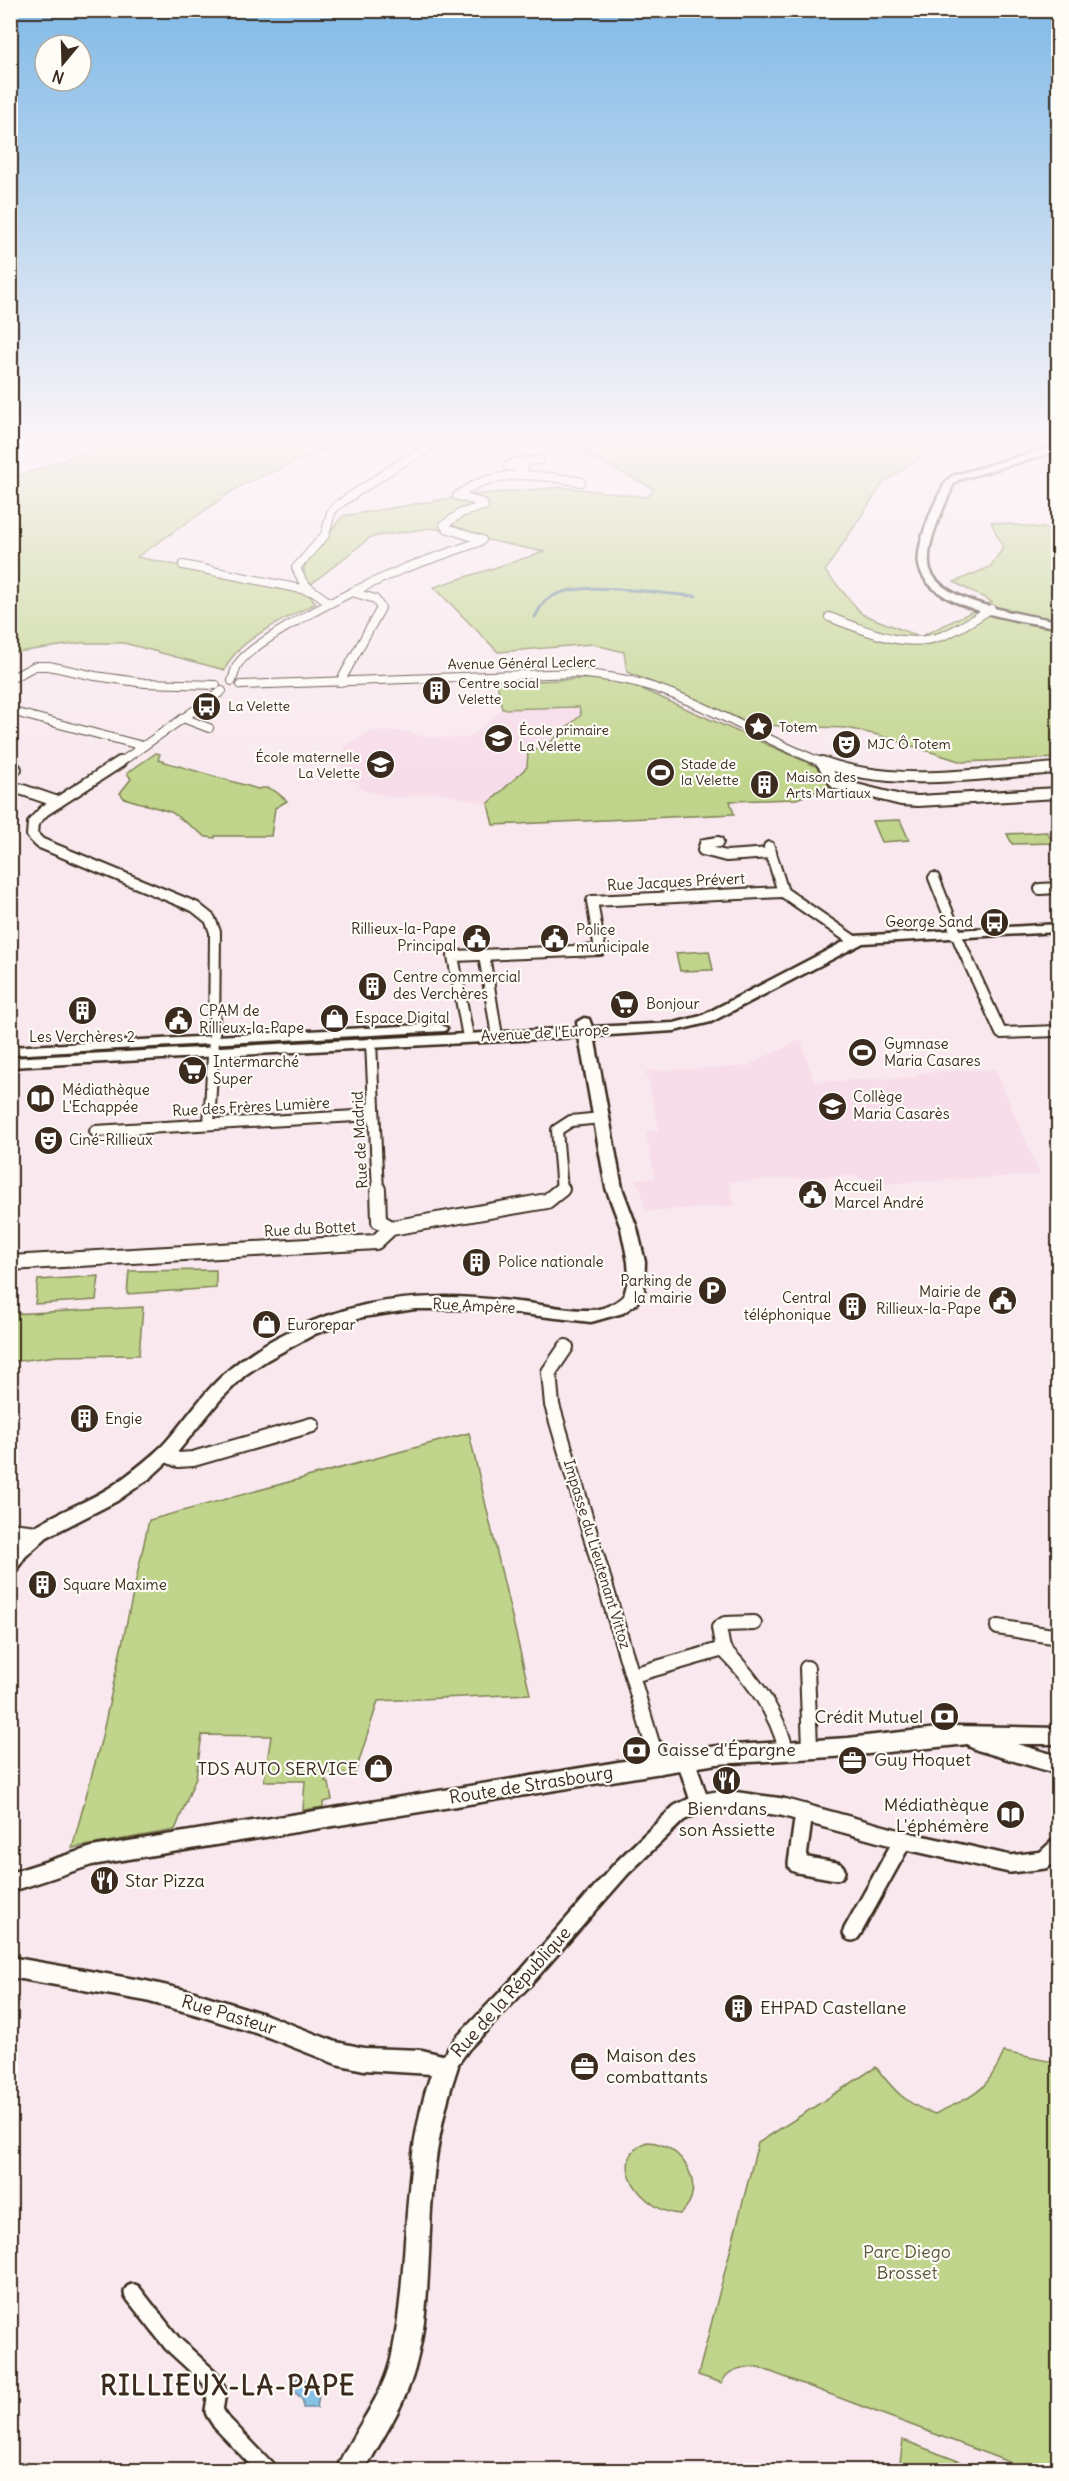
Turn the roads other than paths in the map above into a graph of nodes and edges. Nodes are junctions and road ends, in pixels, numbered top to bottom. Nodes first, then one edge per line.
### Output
1 (309, 553) edge
2 (448, 553) edge
3 (926, 553) edge
4 (183, 565) dead end
5 (315, 592) junction
6 (352, 592) junction
7 (330, 603) junction
8 (991, 609) junction
9 (829, 617) dead end
10 (1059, 624) edge
11 (10, 679) edge
12 (232, 681) junction
13 (340, 682) junction
14 (229, 689) junction
15 (10, 711) edge
16 (183, 718) junction
17 (209, 728) dead end
18 (143, 746) junction
19 (822, 763) junction
20 (1059, 768) edge
21 (854, 771) junction
22 (833, 781) junction
23 (10, 790) edge
24 (1059, 793) edge
25 (58, 801) junction
26 (718, 842) dead end
27 (934, 878) dead end
28 (1059, 888) edge
29 (1040, 889) dead end
30 (783, 891) junction
31 (1059, 922) edge
32 (1059, 928) edge
33 (956, 931) junction
34 (850, 938) junction
35 (484, 955) junction
36 (584, 1027) junction
37 (496, 1030) junction
38 (1059, 1031) edge
39 (467, 1032) junction
40 (371, 1043) junction
41 (213, 1045) junction
42 (10, 1051) edge
43 (10, 1063) edge
44 (373, 1115) junction
45 (602, 1118) junction
46 (209, 1124) junction
47 (95, 1131) dead end
48 (391, 1228) junction
49 (10, 1263) edge
50 (566, 1347) dead end
51 (312, 1425) dead end
52 (165, 1454) junction
53 (10, 1530) edge
54 (38, 1533) junction
55 (10, 1564) edge
56 (754, 1623) dead end
57 (998, 1627) dead end
58 (1059, 1637) edge
59 (723, 1649) junction
60 (807, 1668) dead end
61 (633, 1675) junction
62 (956, 1735) junction
63 (1059, 1736) edge
64 (810, 1748) junction
65 (786, 1750) junction
66 (686, 1760) junction
67 (658, 1765) junction
68 (1059, 1765) edge
69 (700, 1803) junction
70 (804, 1813) junction
71 (903, 1840) junction
72 (1059, 1847) edge
73 (836, 1871) dead end
74 (10, 1883) edge
75 (852, 1932) dead end
76 (10, 1967) edge
77 (446, 2066) junction
78 (133, 2293) dead end
79 (267, 2470) edge
80 (350, 2470) edge

1 - 5 street
2 - 6 street
3 - 8 street
4 - 5 street
5 - 7 street
6 - 7 street
6 - 13 street
7 - 12 street
8 - 9 street
8 - 10 street
11 - 14 street
12 - 14 street
12 - 14 street
13 - 14 street, Avenue Général Leclerc
13 - 19 street, Avenue Général Leclerc
14 - 16 street, Avenue Général Leclerc
15 - 18 street
16 - 17 street
16 - 18 street, Avenue Général Leclerc
18 - 25 street, Avenue Général Leclerc
19 - 21 street, Avenue Général Leclerc
19 - 22 street
20 - 21 street, Avenue Général Leclerc
21 - 22 street, Avenue Général Leclerc
22 - 24 street
23 - 25 street
25 - 41 street, Avenue Général Leclerc
26 - 30 street
27 - 33 street
28 - 29 street
30 - 34 street
30 - 35 street, Rue Jacques Prévert
31 - 33 street, Avenue de l'Europe
32 - 33 street, Avenue de l'Europe
33 - 34 street, Avenue de l'Europe
33 - 38 street
34 - 36 street, Avenue de l'Europe
35 - 37 street
35 - 39 street, Rue Jacques Prévert
36 - 37 street, Avenue de l'Europe
36 - 45 street, Rue Ampère
37 - 39 street, Avenue de l'Europe
39 - 40 street, Avenue de l'Europe
39 - 41 street, Avenue de l'Europe
40 - 41 street, Avenue de l'Europe
40 - 44 street, Rue de Madrid
41 - 42 street, Avenue de l'Europe
41 - 43 street, Avenue de l'Europe
41 - 46 street, Avenue Général Leclerc
44 - 46 street, Rue des Frères Lumière
44 - 48 street, Rue de Madrid
45 - 48 street, Rue du Bottet
45 - 52 street, Rue Ampère
46 - 47 street, Rue des Frères Lumière
48 - 49 street, Rue du Bottet
50 - 61 street, Impasse du Lieutenant Vittoz
51 - 52 street
52 - 54 street, Rue Ampère
53 - 54 street
54 - 55 street, Rue Ampère
56 - 59 street
57 - 58 street
59 - 61 street
59 - 65 street
60 - 64 street
61 - 67 street, Impasse du Lieutenant Vittoz
62 - 63 street, Route de Strasbourg
62 - 64 street, Route de Strasbourg
62 - 68 street
64 - 65 street, Route de Strasbourg
65 - 66 street, Route de Strasbourg
66 - 67 street, Route de Strasbourg
66 - 69 street
67 - 74 street, Route de Strasbourg
69 - 70 street
69 - 77 street, Rue de la République
70 - 71 street
70 - 73 street
71 - 72 street
71 - 75 street
76 - 77 street, Rue Pasteur
77 - 80 street, Rue de la République
78 - 79 street

